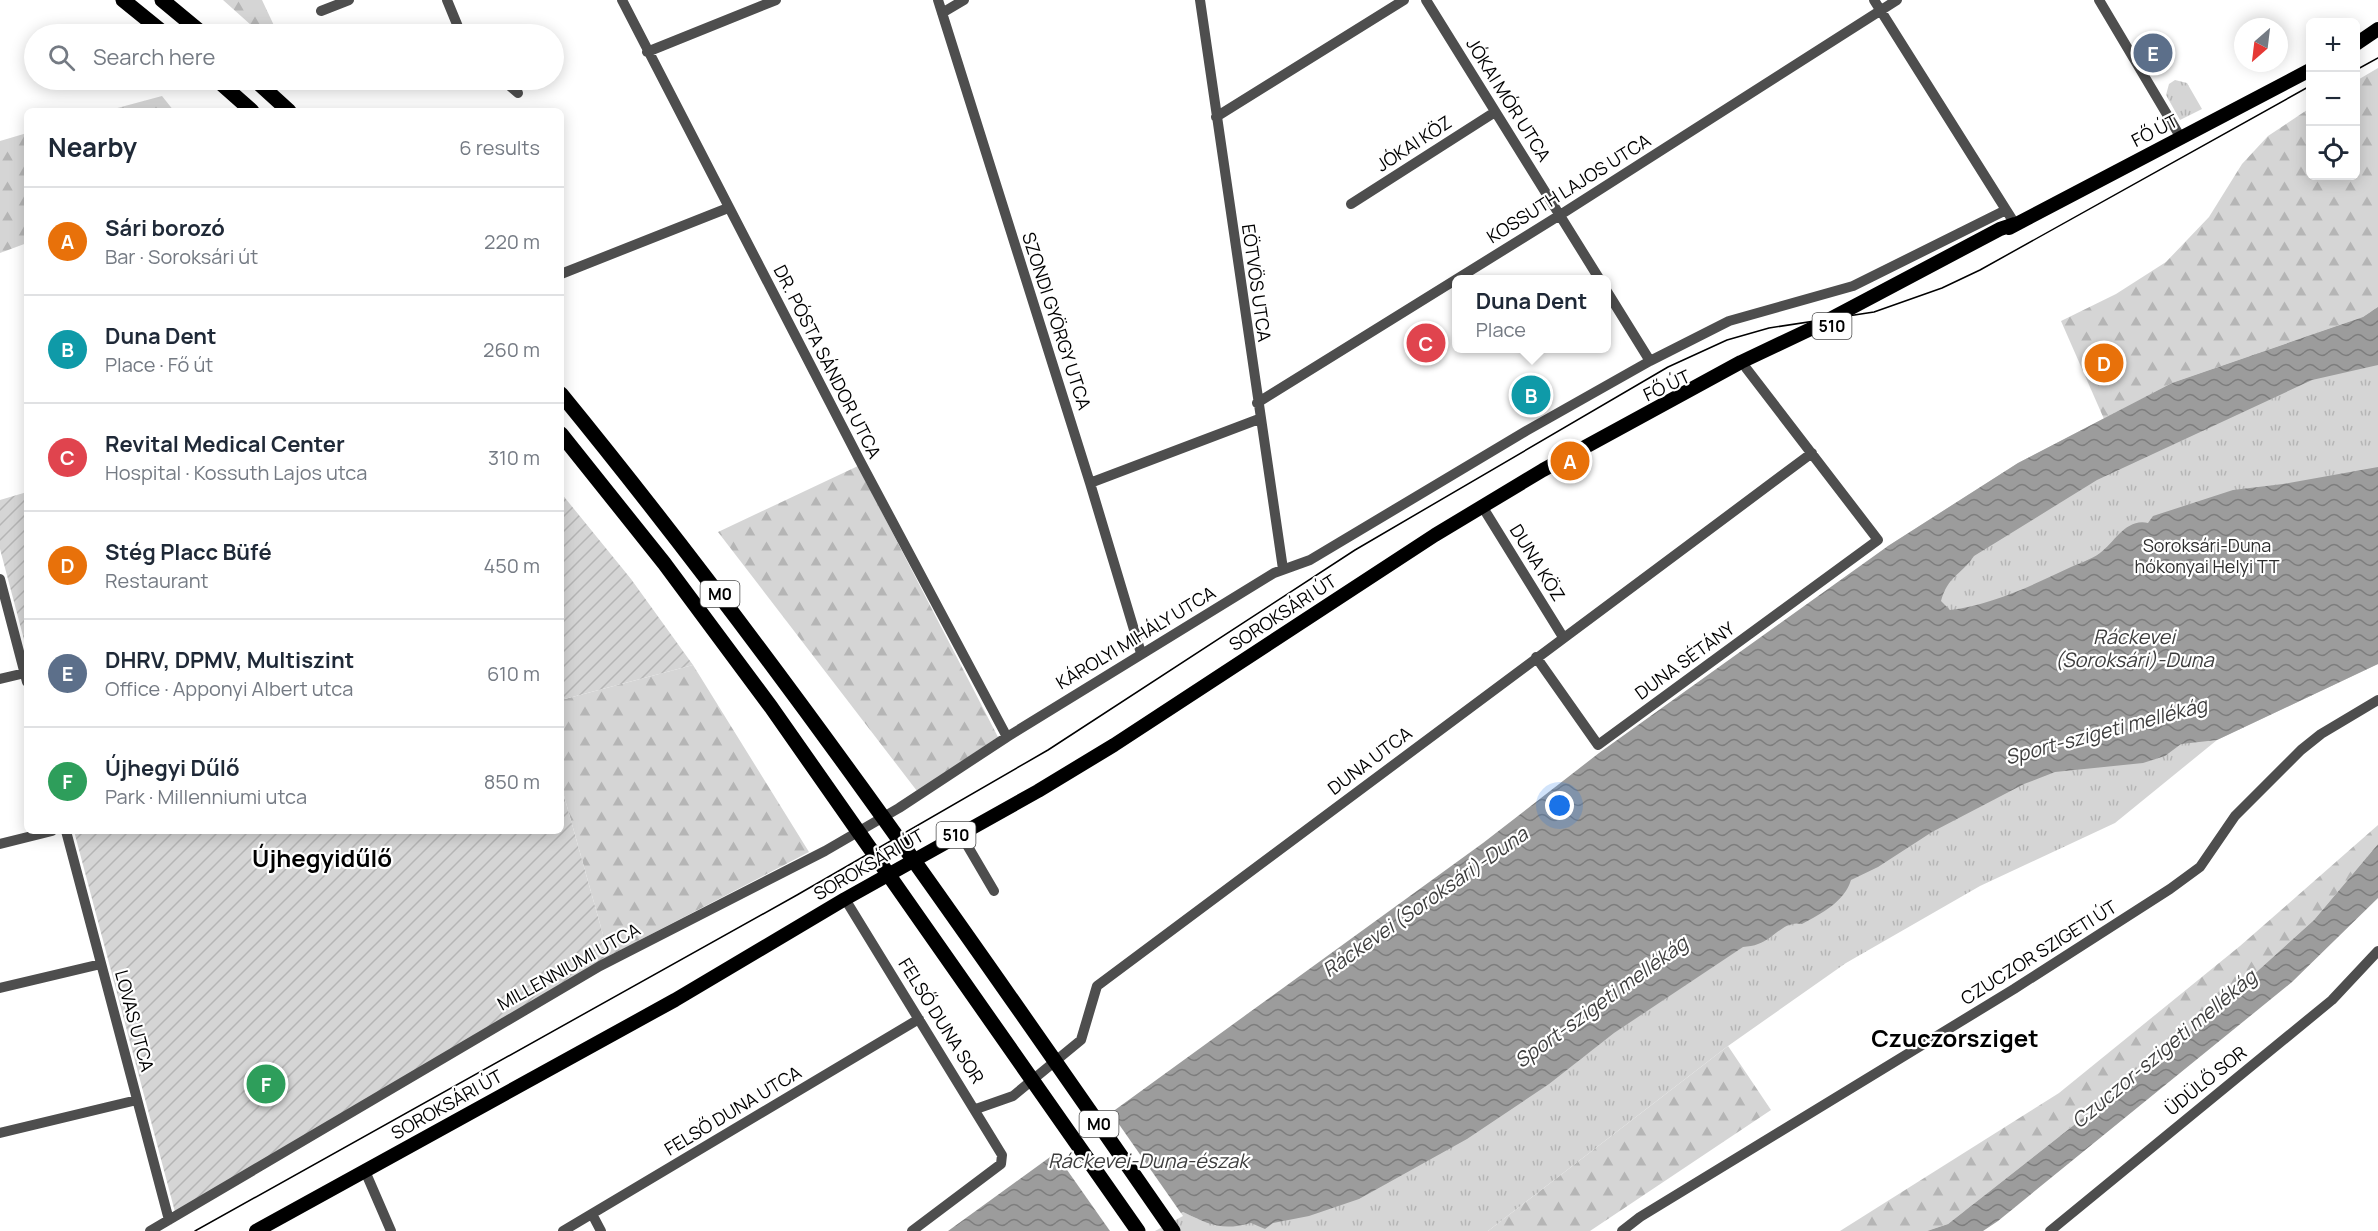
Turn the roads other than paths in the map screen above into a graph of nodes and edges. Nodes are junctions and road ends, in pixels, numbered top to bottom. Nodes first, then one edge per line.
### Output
1 (123, 0) edge
2 (162, 0) edge
3 (349, 0) edge
4 (447, 0) edge
5 (622, 0) edge
6 (776, 0) edge
7 (938, 0) edge
8 (963, 0) edge
9 (1200, 0) edge
10 (1404, 0) edge
11 (1426, 0) edge
12 (1874, 0) edge
13 (1898, 0) edge
14 (2099, 0) edge
15 (321, 11) dead end
16 (1880, 11) junction
17 (942, 13) junction
18 (153, 24) edge
19 (191, 24) edge
20 (457, 24) edge
21 (2378, 29) edge
22 (2360, 41) edge
23 (647, 52) junction
24 (2306, 72) edge
25 (228, 90) edge
26 (266, 90) edge
27 (515, 90) edge
28 (518, 93) dead end
29 (249, 108) edge
30 (286, 108) edge
31 (1495, 112) junction
32 (1216, 117) junction
33 (2181, 138) junction
34 (1351, 204) dead end
35 (728, 208) junction
36 (2006, 210) junction
37 (1560, 215) junction
38 (2015, 224) junction
39 (564, 273) edge
40 (1463, 275) edge
41 (1597, 275) edge
42 (1452, 282) edge
43 (1611, 298) edge
44 (1650, 360) junction
45 (1746, 368) junction
46 (564, 398) edge
47 (1257, 403) junction
48 (1642, 417) junction
49 (1259, 419) junction
50 (564, 438) edge
51 (1812, 453) junction
52 (1090, 483) junction
53 (1482, 506) junction
54 (1283, 569) junction
55 (0, 579) edge
56 (1563, 637) junction
57 (1141, 653) junction
58 (1536, 657) junction
59 (24, 669) edge
60 (24, 677) edge
61 (0, 679) edge
62 (2378, 700) edge
63 (1007, 737) junction
64 (960, 833) junction
65 (40, 834) edge
66 (67, 834) edge
67 (0, 844) edge
68 (993, 891) dead end
69 (845, 898) junction
70 (2378, 951) edge
71 (101, 964) junction
72 (0, 988) edge
73 (920, 1019) junction
74 (137, 1100) junction
75 (976, 1109) junction
76 (0, 1134) edge
77 (365, 1171) junction
78 (592, 1214) junction
79 (169, 1220) junction
80 (150, 1231) edge
81 (256, 1231) edge
82 (391, 1231) edge
83 (563, 1231) edge
84 (602, 1231) edge
85 (912, 1231) edge
86 (1138, 1231) edge
87 (1173, 1231) edge
88 (1622, 1231) edge
89 (2050, 1231) edge

1 - 18 highway
2 - 19 highway
3 - 15 street
4 - 20 street
5 - 23 street, DR. PÓSTA SÁNDOR UTCA
6 - 23 street
7 - 17 street, SZONDI GYÖRGY UTCA
8 - 17 street
9 - 32 street, EÖTVÖS UTCA
10 - 32 street
11 - 31 street, JÓKAI MÓR UTCA
12 - 16 street
13 - 16 street, KOSSUTH LAJOS UTCA
14 - 33 street
16 - 36 street
16 - 37 street, KOSSUTH LAJOS UTCA
17 - 52 street, SZONDI GYÖRGY UTCA
21 - 22 main road
23 - 35 street, DR. PÓSTA SÁNDOR UTCA
24 - 33 main road, FŐ ÚT / 510
25 - 29 highway
26 - 30 highway
27 - 28 street
31 - 34 street, JÓKAI KÖZ
31 - 37 street, JÓKAI MÓR UTCA
32 - 47 street, EÖTVÖS UTCA
33 - 38 main road, FŐ ÚT / 510
35 - 39 street
35 - 63 street, DR. PÓSTA SÁNDOR UTCA
36 - 38 street
36 - 44 street, FŐ ÚT
37 - 40 street, KOSSUTH LAJOS UTCA
37 - 41 street, JÓKAI MÓR UTCA
38 - 45 main road, FŐ ÚT / 510
38 - 48 main road, FŐ ÚT / 510
42 - 47 street, KOSSUTH LAJOS UTCA
43 - 44 street
44 - 54 street, FŐ ÚT
45 - 48 main road, FŐ ÚT / 510
45 - 51 street
46 - 87 highway, M0
47 - 49 street, EÖTVÖS UTCA
48 - 53 main road, SOROKSÁRI ÚT / 510
49 - 52 street
49 - 54 street, EÖTVÖS UTCA
50 - 86 highway, M0
51 - 56 street, DUNA UTCA
51 - 58 street, DUNA SÉTÁNY
52 - 57 street, SZONDI GYÖRGY UTCA
53 - 56 street, DUNA KÖZ
53 - 64 main road, SOROKSÁRI ÚT / 510
54 - 57 street, KÁROLYI MIHÁLY UTCA
55 - 59 street
56 - 58 street, DUNA UTCA
57 - 63 street, KÁROLYI MIHÁLY UTCA
58 - 75 street, DUNA UTCA
60 - 61 street
62 - 88 street, CZUCZOR SZIGETI ÚT
63 - 79 street, MILLENNIUMI UTCA
64 - 68 street
64 - 69 main road, SOROKSÁRI ÚT / 510
65 - 67 street
66 - 71 street, LOVAS UTCA
69 - 73 street, FELSŐ DUNA SOR
69 - 77 main road, SOROKSÁRI ÚT / 510
70 - 89 street, ÜDÜLŐ SOR
71 - 72 street
71 - 74 street, LOVAS UTCA
73 - 75 street, FELSŐ DUNA SOR
73 - 78 street, FELSŐ DUNA UTCA
74 - 76 street
74 - 79 street, LOVAS UTCA
75 - 85 street, FELSŐ DUNA SOR
77 - 81 main road, SOROKSÁRI ÚT / 510
77 - 82 street
78 - 83 street, FELSŐ DUNA UTCA
78 - 84 street
79 - 80 street, MILLENNIUMI UTCA

